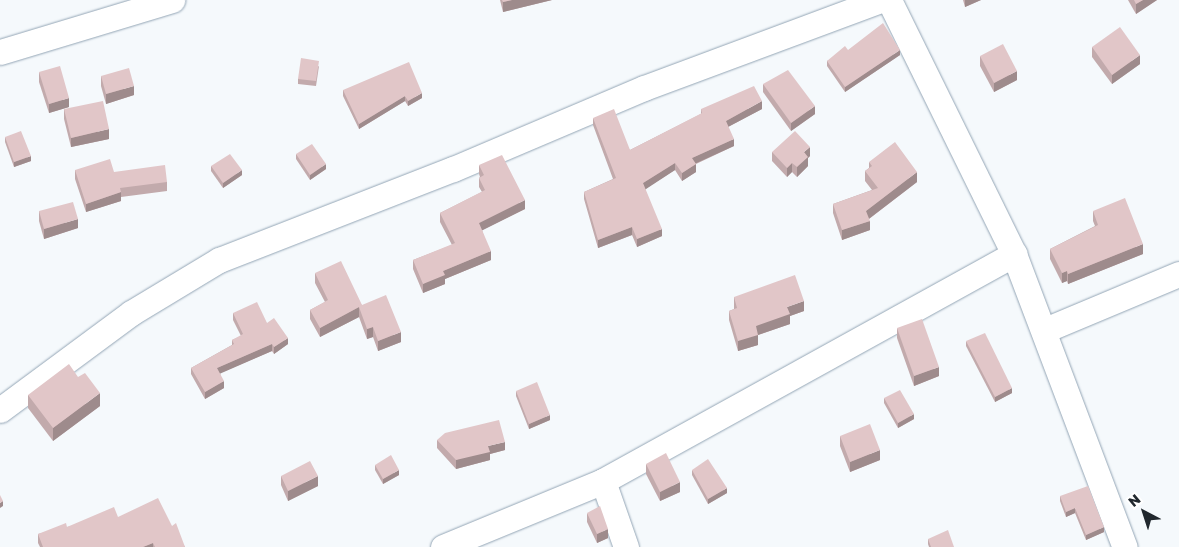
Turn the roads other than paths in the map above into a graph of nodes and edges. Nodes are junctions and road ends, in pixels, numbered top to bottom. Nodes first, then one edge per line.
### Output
1 (172, 0) edge
2 (880, 0) edge
3 (889, 0) edge
4 (0, 52) edge
5 (1014, 254) junction
6 (1179, 274) edge
7 (1045, 330) junction
8 (0, 410) edge
9 (602, 481) junction
10 (442, 547) edge
11 (626, 547) edge
12 (1125, 547) edge

1 - 4 street
2 - 8 street
3 - 5 street
5 - 7 street
5 - 9 street
6 - 7 street
7 - 12 street
9 - 10 street
9 - 11 street

